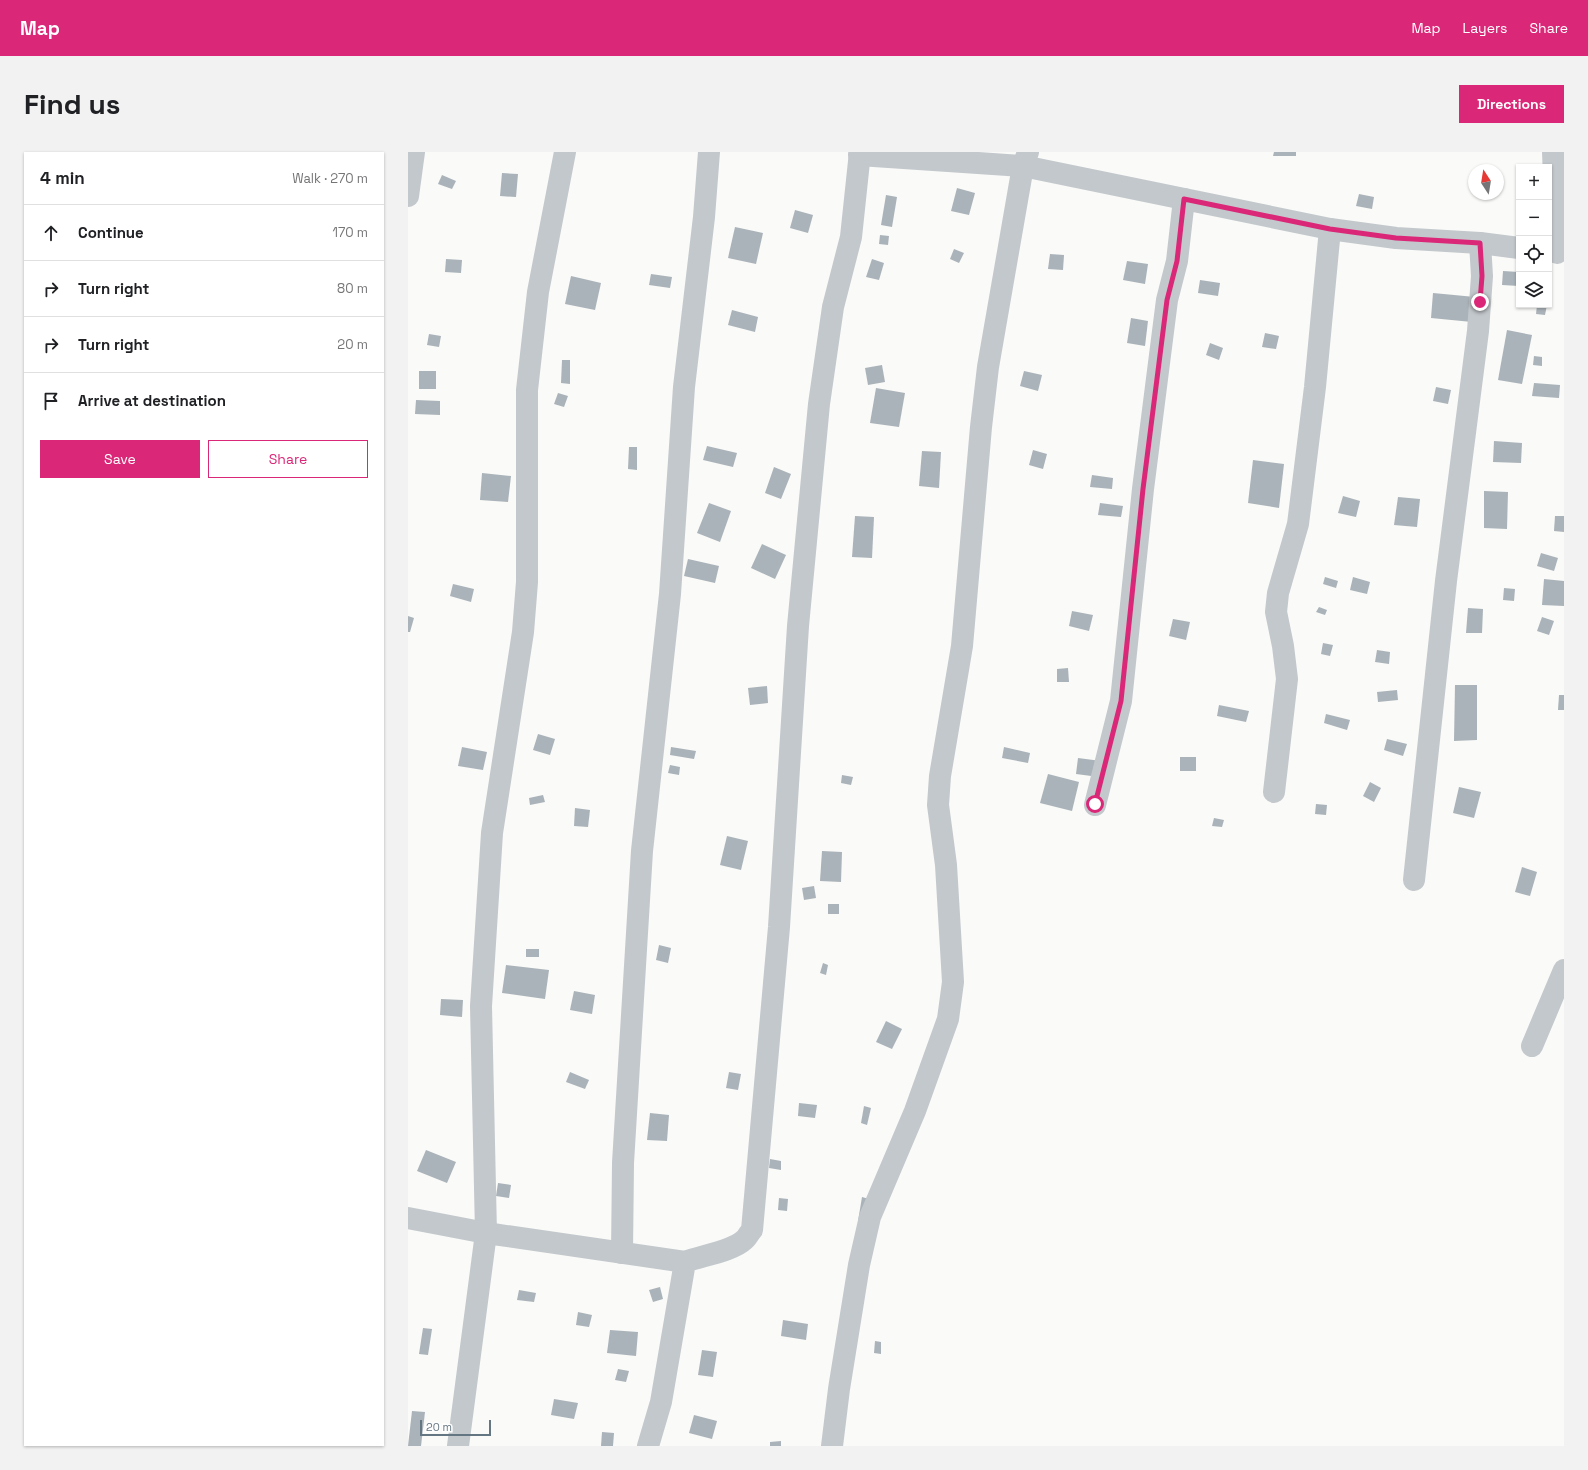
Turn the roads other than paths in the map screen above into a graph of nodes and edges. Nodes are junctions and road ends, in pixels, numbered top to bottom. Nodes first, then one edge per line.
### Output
1 (414, 152) edge
2 (565, 152) edge
3 (709, 152) edge
4 (1553, 152) edge
5 (859, 153) edge
6 (1026, 159) edge
7 (408, 196) edge
8 (1184, 199) junction
9 (1330, 229) junction
10 (1480, 243) junction
11 (1516, 248) edge
12 (1557, 252) edge
13 (1274, 792) dead end
14 (1095, 804) dead end
15 (1414, 880) dead end
16 (1564, 970) edge
17 (1532, 1046) dead end
18 (408, 1218) edge
19 (486, 1233) junction
20 (622, 1253) junction
21 (684, 1262) junction
22 (458, 1446) edge
23 (648, 1446) edge
24 (832, 1446) edge

1 - 7 street
2 - 19 street
3 - 20 street
4 - 12 street
5 - 6 street
5 - 21 street
6 - 8 street
6 - 24 street
8 - 9 street
8 - 14 street
9 - 10 street
9 - 13 street
10 - 11 street
10 - 15 street
16 - 17 street
18 - 19 street
19 - 20 street
19 - 22 street
20 - 21 street
21 - 23 street

